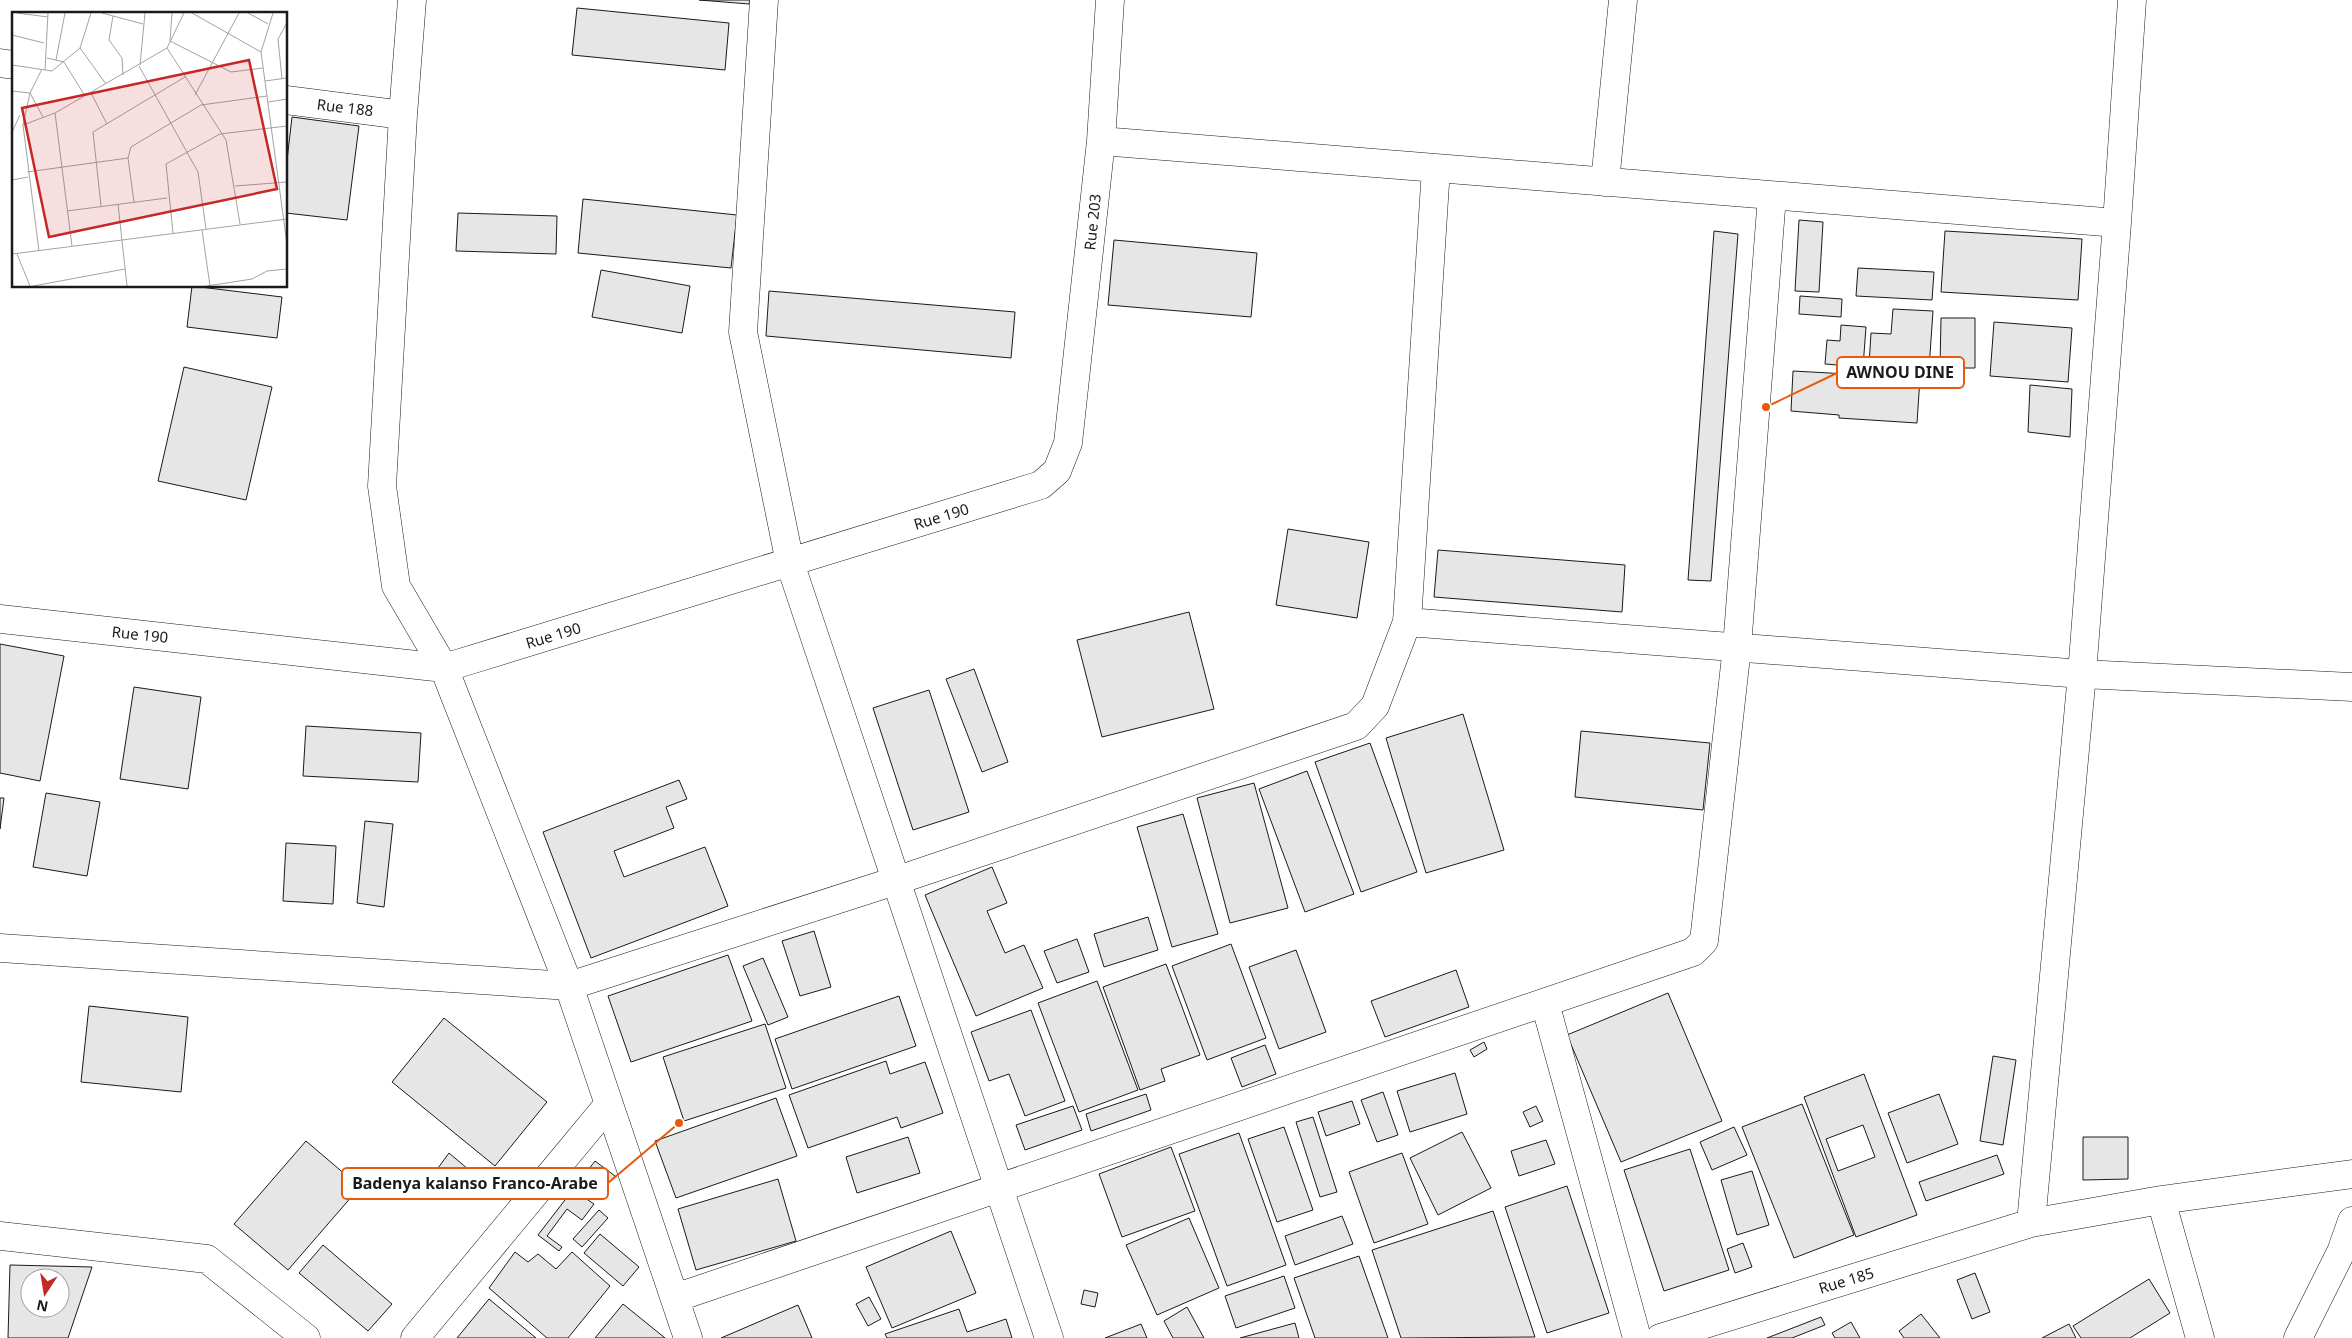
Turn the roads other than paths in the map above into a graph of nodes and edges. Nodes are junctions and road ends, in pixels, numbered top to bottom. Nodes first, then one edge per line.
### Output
1 (412, 0) edge
2 (764, 0) edge
3 (1110, 0) edge
4 (1623, 0) edge
5 (2132, 0) edge
6 (288, 100) edge
7 (403, 114) junction
8 (1101, 142) junction
9 (1436, 168) junction
10 (1605, 182) junction
11 (1772, 196) junction
12 (2118, 223) junction
13 (1068, 443) joint
14 (790, 563) junction
15 (0, 619) edge
16 (1407, 622) junction
17 (1737, 647) junction
18 (444, 668) junction
19 (2082, 674) junction
20 (2352, 687) edge
21 (895, 881) junction
22 (0, 948) edge
23 (569, 986) junction
24 (1545, 1002) junction
25 (609, 1104) junction
26 (2352, 1174) edge
27 (998, 1188) junction
28 (2161, 1200) junction
29 (2352, 1221) edge
30 (2031, 1223) junction
31 (0, 1236) edge
32 (2346, 1254) edge
33 (674, 1298) junction
34 (1707, 1331) edge
35 (306, 1338) edge
36 (414, 1338) edge
37 (688, 1338) edge
38 (1049, 1338) edge
39 (1637, 1338) edge
40 (1660, 1338) edge
41 (2200, 1338) edge
42 (2298, 1338) edge

1 - 7 street
2 - 14 street
3 - 8 street, Rue 203
4 - 10 street
5 - 12 street
6 - 7 street, Rue 188
7 - 18 street
8 - 9 street
8 - 13 street, Rue 203
9 - 10 street
9 - 16 street
10 - 11 street
11 - 12 street
11 - 17 street
12 - 19 street
13 - 14 street, Rue 190
14 - 18 street, Rue 190
14 - 21 street
15 - 18 street, Rue 190
16 - 17 street
16 - 21 street
17 - 19 street
17 - 24 street
18 - 23 street
19 - 20 street
19 - 30 street
21 - 23 street
21 - 27 street
22 - 23 street
23 - 25 street
24 - 27 street
24 - 39 street
25 - 33 street
25 - 36 street
26 - 28 street, Rue 185
27 - 33 street
27 - 38 street
28 - 30 street, Rue 185
28 - 41 street
29 - 32 street
30 - 34 street, Rue 185
31 - 35 street
32 - 42 street
33 - 37 street
34 - 40 street, Rue 185

